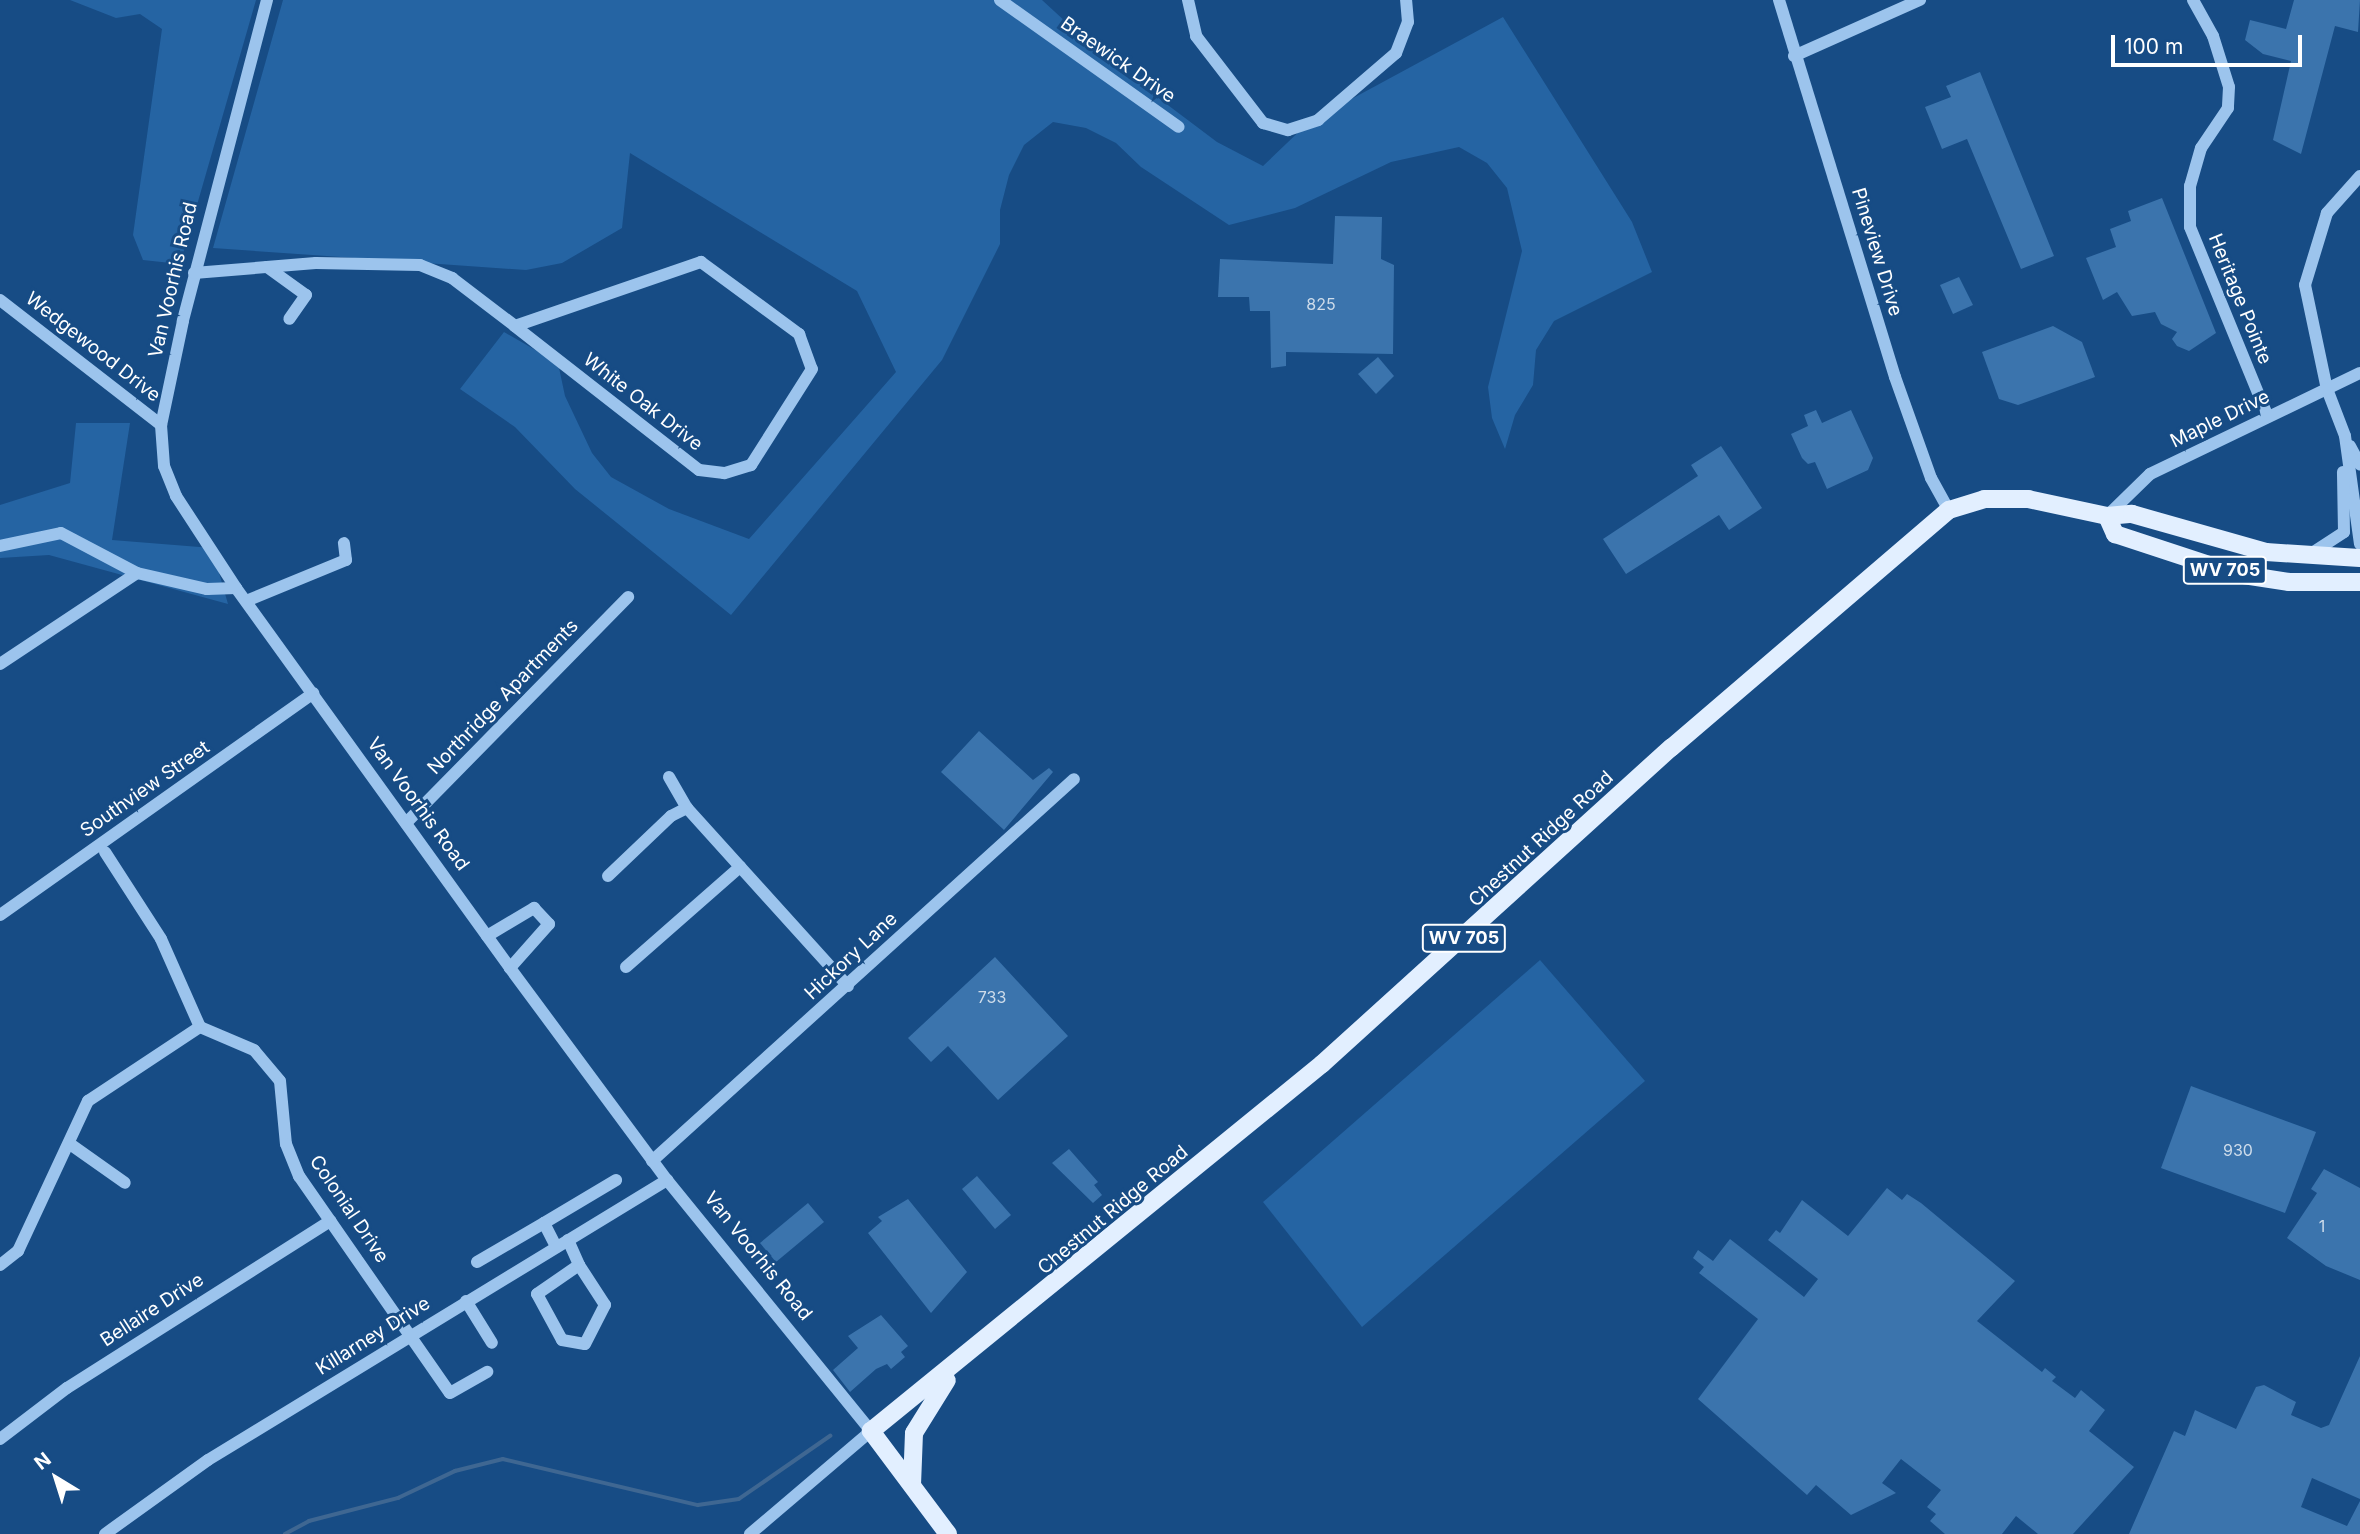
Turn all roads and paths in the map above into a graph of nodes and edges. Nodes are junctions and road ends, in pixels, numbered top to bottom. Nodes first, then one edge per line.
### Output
1 (267, 0) edge
2 (1000, 0) edge
3 (1188, 0) edge
4 (1406, 0) edge
5 (1779, 0) edge
6 (1920, 0) edge
7 (2193, 0) edge
8 (1794, 55) junction
9 (1179, 127) dead end
10 (2360, 176) edge
11 (267, 267) junction
12 (194, 273) junction
13 (0, 300) edge
14 (289, 318) dead end
15 (515, 326) junction
16 (2360, 373) edge
17 (2327, 389) junction
18 (2268, 417) junction
19 (161, 425) junction
20 (2345, 436) junction
21 (2360, 465) edge
22 (1949, 510) junction
23 (2107, 516) junction
24 (344, 543) dead end
25 (2360, 544) edge
26 (0, 546) edge
27 (2301, 555) junction
28 (2360, 558) edge
29 (137, 573) junction
30 (2360, 582) edge
31 (236, 588) junction
32 (628, 597) dead end
33 (246, 601) junction
34 (0, 664) edge
35 (313, 693) junction
36 (669, 777) dead end
37 (1074, 779) dead end
38 (687, 808) junction
39 (406, 823) junction
40 (105, 852) dead end
41 (740, 867) junction
42 (608, 876) dead end
43 (2, 911) edge
44 (487, 936) junction
45 (626, 967) dead end
46 (510, 968) junction
47 (848, 986) junction
48 (200, 1027) junction
49 (70, 1144) junction
50 (652, 1161) junction
51 (616, 1180) dead end
52 (667, 1180) junction
53 (125, 1183) dead end
54 (330, 1221) junction
55 (544, 1223) junction
56 (568, 1240) junction
57 (556, 1247) junction
58 (477, 1262) dead end
59 (0, 1265) edge
60 (579, 1265) junction
61 (466, 1301) junction
62 (411, 1334) junction
63 (492, 1343) dead end
64 (961, 1362) junction
65 (486, 1372) dead end
66 (871, 1431) junction
67 (0, 1439) edge
68 (912, 1485) junction
69 (105, 1534) edge
70 (750, 1534) edge
71 (948, 1534) edge

1 - 12 street, Van Voorhis Road
2 - 9 street, Braewick Drive
3 - 4 street
5 - 8 street, Pineview Drive
6 - 8 street
7 - 18 street, Heritage Pointe
8 - 22 street, Pineview Drive
10 - 17 street
11 - 12 street, White Oak Drive
11 - 14 street
11 - 15 street, White Oak Drive
12 - 19 street, Van Voorhis Road
13 - 19 street, Wedgewood Drive
15 - 15 street, White Oak Drive
16 - 17 street, Maple Drive
17 - 18 street, Maple Drive
17 - 20 street
18 - 23 street, Maple Drive
19 - 31 street, Van Voorhis Road
20 - 21 street
20 - 25 street
20 - 27 street
22 - 23 main road, Chestnut Ridge Road / WV 705
22 - 64 main road, Chestnut Ridge Road / WV 705
23 - 27 main road, Chestnut Ridge Road / WV 705
23 - 30 main road, WV 705
24 - 33 street
26 - 29 street
27 - 28 main road, Chestnut Ridge Road / WV 705
29 - 31 street
29 - 34 street
31 - 33 street, Van Voorhis Road
32 - 39 street, Northridge Apartments
33 - 35 street, Van Voorhis Road
35 - 39 street, Van Voorhis Road
35 - 43 street, Southview Street
36 - 38 street
37 - 47 street, Hickory Lane
38 - 41 street
38 - 42 street
39 - 44 street, Van Voorhis Road
40 - 48 street
41 - 45 street
41 - 47 street
44 - 46 street, Van Voorhis Road
44 - 46 street
46 - 50 street, Van Voorhis Road
47 - 50 street, Hickory Lane
48 - 49 street
48 - 54 street, Colonial Drive
49 - 53 street
49 - 59 street
50 - 52 street, Van Voorhis Road
51 - 55 street
52 - 56 street, Killarney Drive
52 - 66 street, Van Voorhis Road
54 - 62 street, Colonial Drive
54 - 67 street, Bellaire Drive
55 - 57 street
55 - 58 street
56 - 57 street, Killarney Drive
56 - 60 street
57 - 61 street, Killarney Drive
60 - 60 street
61 - 62 street, Killarney Drive
61 - 63 street
62 - 65 street, Colonial Drive
62 - 69 street, Killarney Drive
64 - 66 main road, Chestnut Ridge Road / WV 705
64 - 68 main road
66 - 68 main road, Van Voorhis Road
66 - 70 street
68 - 71 main road, Van Voorhis Road

